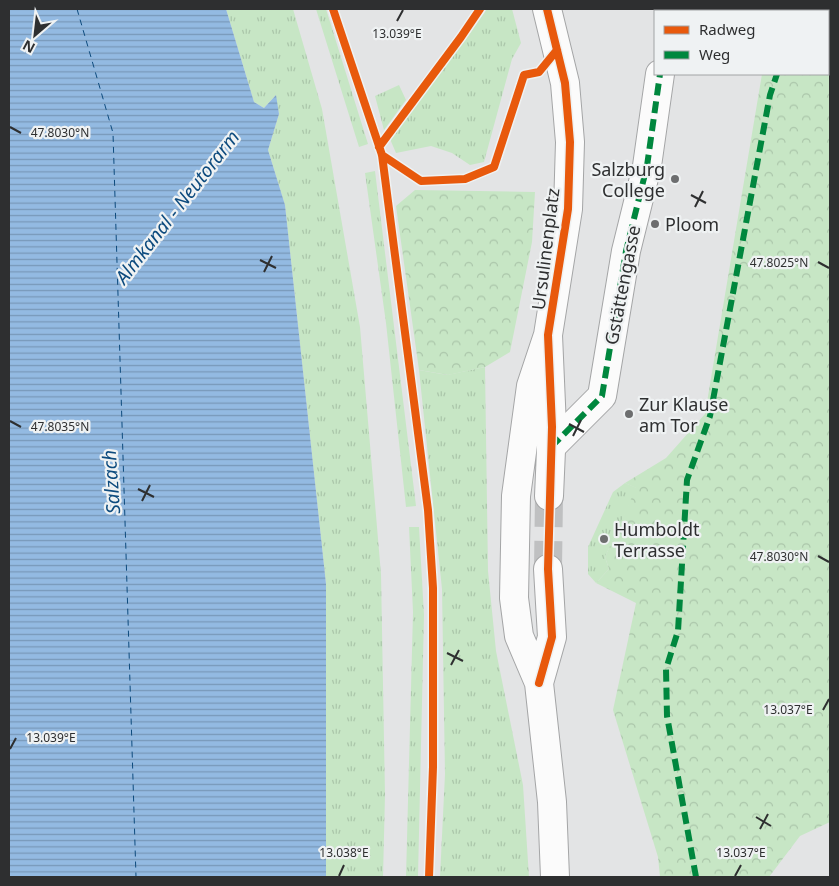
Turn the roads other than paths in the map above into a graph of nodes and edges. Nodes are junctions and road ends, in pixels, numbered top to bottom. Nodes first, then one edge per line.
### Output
1 (546, 9) edge
2 (660, 75) edge
3 (548, 335) junction
4 (551, 447) junction
5 (549, 496) tunnel mouth
6 (548, 569) tunnel mouth
7 (539, 683) junction
8 (555, 877) edge

1 - 3 street, Ursulinenplatz
2 - 4 street, Gstättengasse
3 - 4 street, Ursulinenplatz
3 - 7 street
4 - 5 street, Ursulinenplatz
6 - 7 street
7 - 8 street

